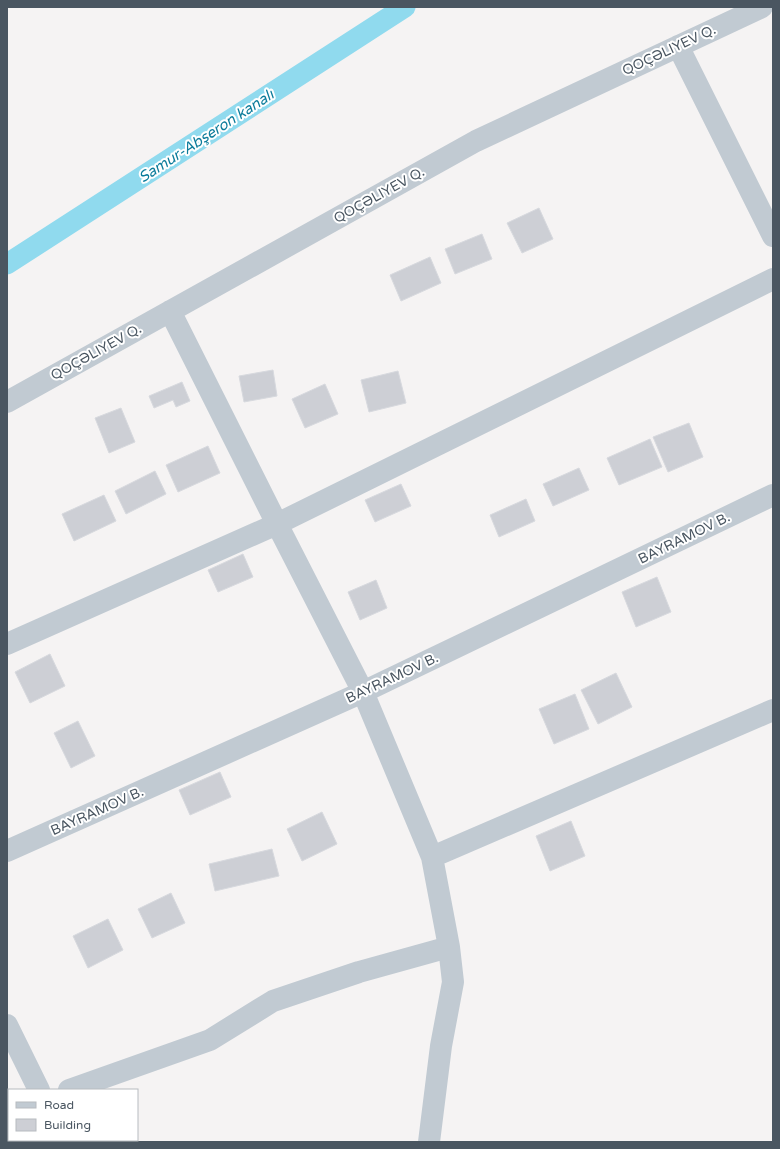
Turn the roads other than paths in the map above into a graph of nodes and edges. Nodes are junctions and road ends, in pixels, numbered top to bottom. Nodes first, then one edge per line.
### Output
1 (762, 7) edge
2 (678, 46) junction
3 (773, 236) edge
4 (773, 279) edge
5 (170, 311) junction
6 (7, 402) edge
7 (773, 495) edge
8 (277, 524) junction
9 (7, 644) edge
10 (363, 692) junction
11 (773, 710) edge
12 (7, 851) edge
13 (432, 857) junction
14 (449, 947) junction
15 (7, 1025) edge
16 (39, 1089) edge
17 (72, 1089) edge
18 (429, 1142) edge

1 - 2 street, QOÇƏLIYEV Q.
2 - 3 street
2 - 5 street, QOÇƏLIYEV Q.
4 - 8 street
5 - 6 street, QOÇƏLIYEV Q.
5 - 8 street
7 - 10 street, BAYRAMOV B.
8 - 9 street
8 - 10 street
10 - 12 street, BAYRAMOV B.
10 - 13 street
11 - 13 street
13 - 14 street
14 - 17 street
14 - 18 street
15 - 16 street

